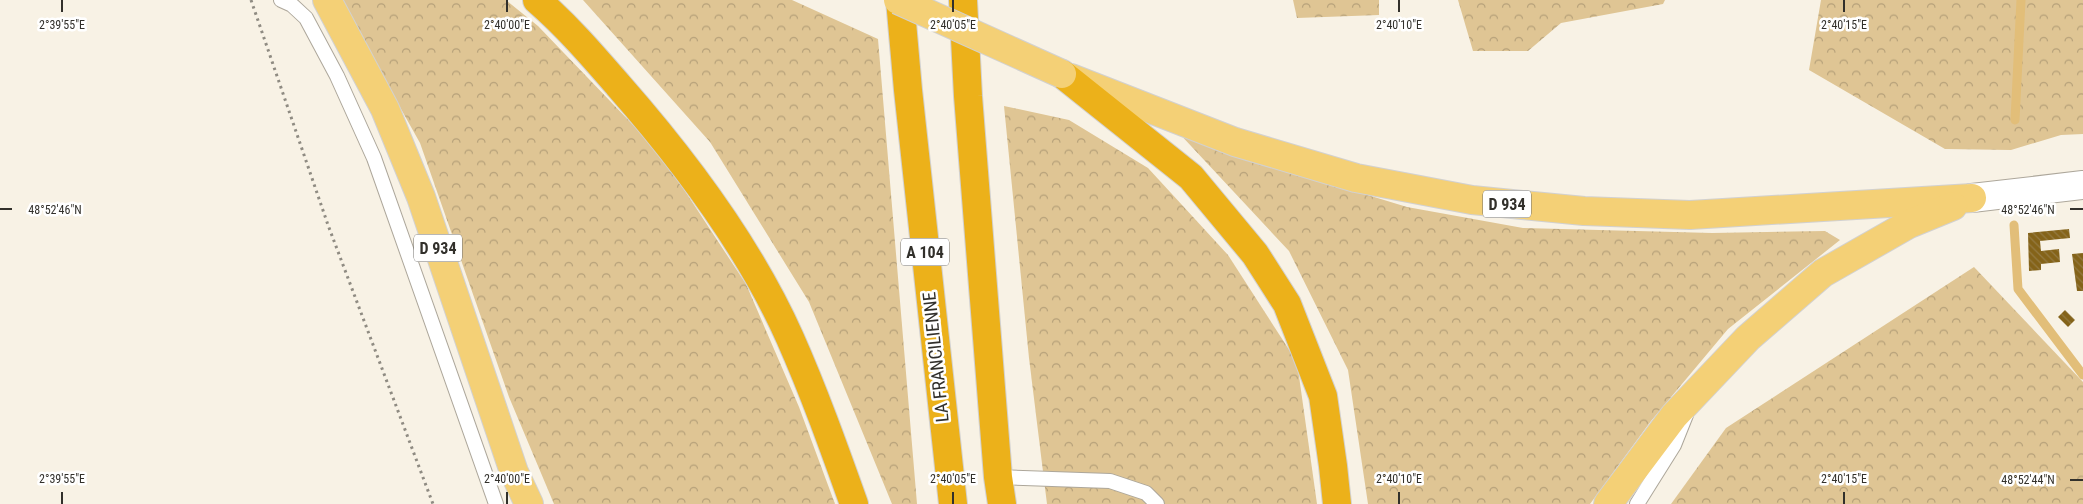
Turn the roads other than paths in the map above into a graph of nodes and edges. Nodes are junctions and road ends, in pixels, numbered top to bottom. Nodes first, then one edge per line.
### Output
1 (281, 0) edge
2 (327, 0) edge
3 (537, 0) edge
4 (899, 0) edge
5 (963, 0) edge
6 (1062, 74) junction
7 (2083, 185) edge
8 (1972, 198) junction
9 (1696, 392) junction
10 (998, 477) junction
11 (496, 504) edge
12 (529, 504) edge
13 (854, 504) edge
14 (952, 504) edge
15 (1002, 504) edge
16 (1157, 504) edge
17 (1336, 504) edge
18 (1608, 504) edge
19 (1637, 504) edge

1 - 11 lane
2 - 12 main road, D 934
3 - 13 highway
4 - 6 main road, D 934, bridge
4 - 14 highway, LA FRANCILIENNE / A 104
5 - 10 highway
6 - 8 main road, D 934
6 - 17 highway
7 - 8 main road
8 - 9 main road
9 - 18 main road
9 - 19 lane
10 - 15 highway
10 - 16 lane

